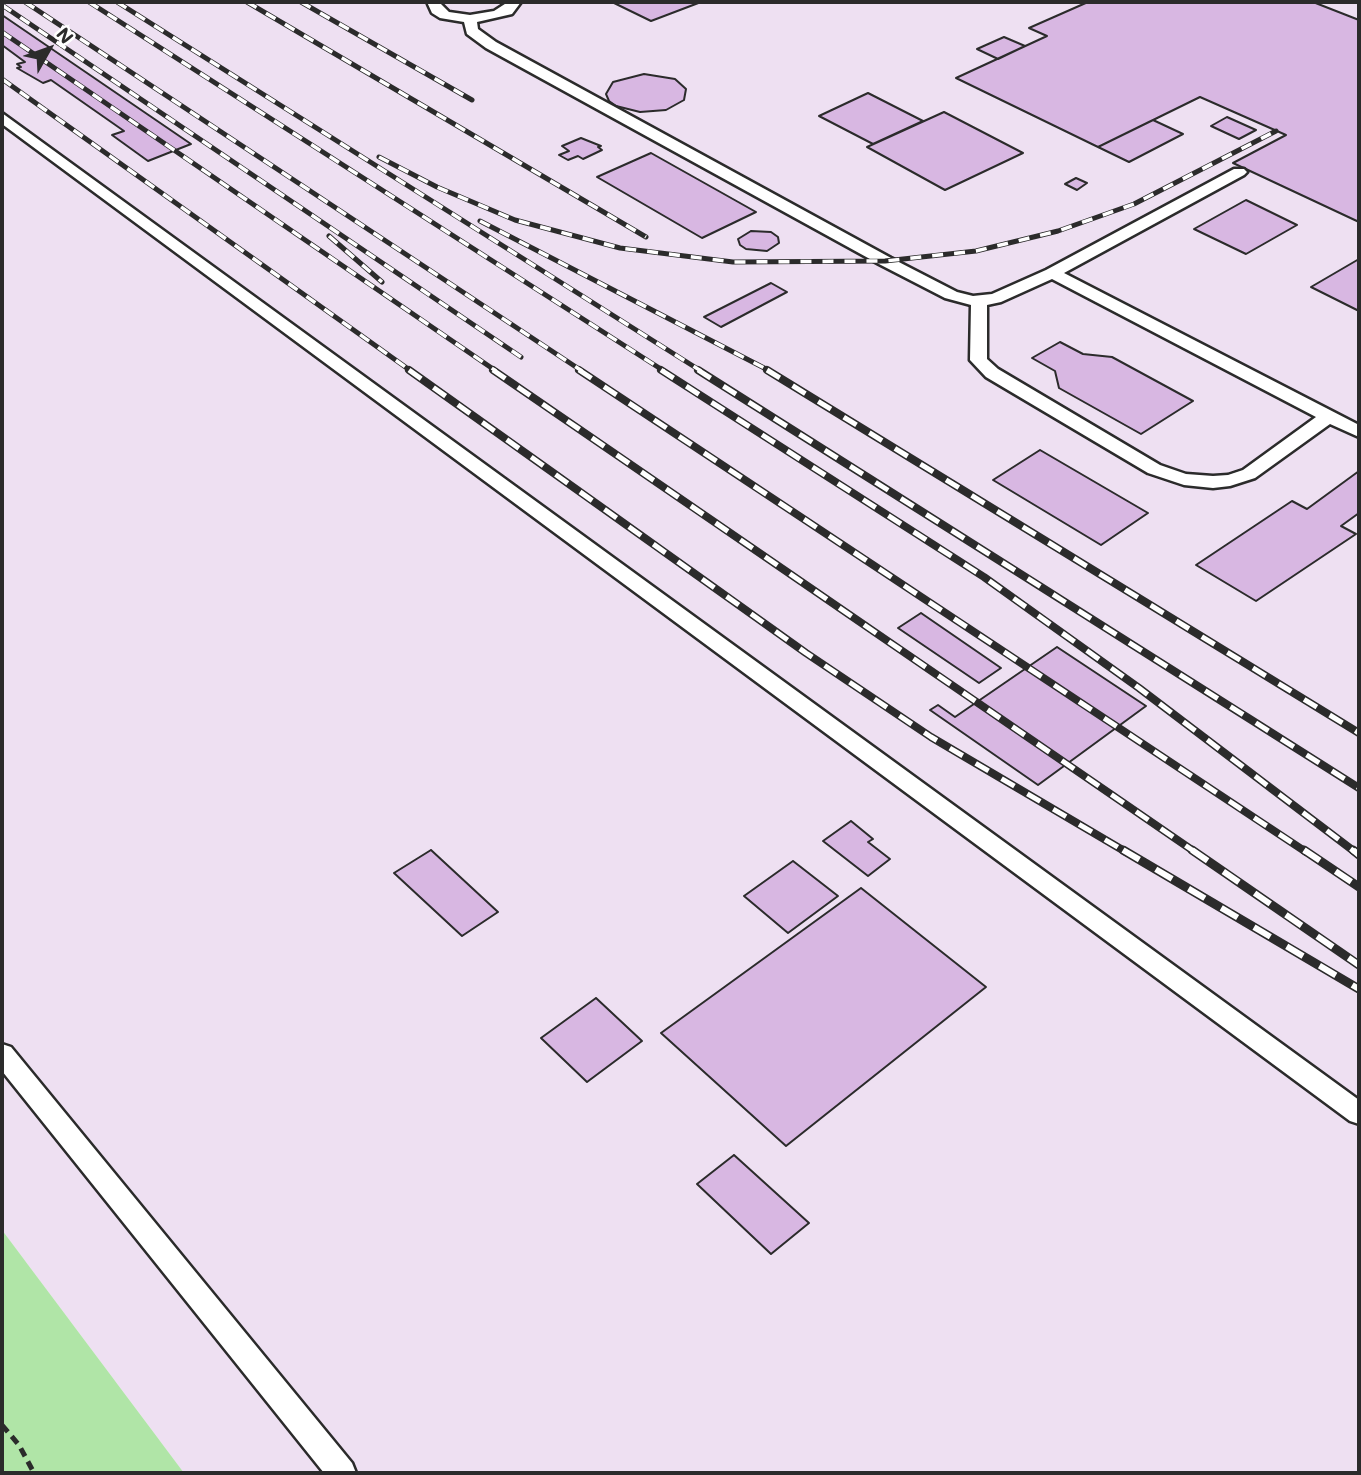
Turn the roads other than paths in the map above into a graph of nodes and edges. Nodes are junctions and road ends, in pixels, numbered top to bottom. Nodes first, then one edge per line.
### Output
1 (433, 2) edge
2 (515, 2) edge
3 (470, 19) junction
4 (2, 117) edge
5 (1239, 172) dead end
6 (1052, 273) junction
7 (979, 301) junction
8 (1329, 416) junction
9 (1359, 432) edge
10 (2, 1054) edge
11 (1359, 1114) edge
12 (342, 1473) edge

1 - 3 lane
2 - 3 lane
3 - 7 lane
4 - 11 lane
5 - 6 lane
6 - 7 lane
6 - 8 lane
7 - 8 lane
8 - 9 lane
10 - 12 lane

